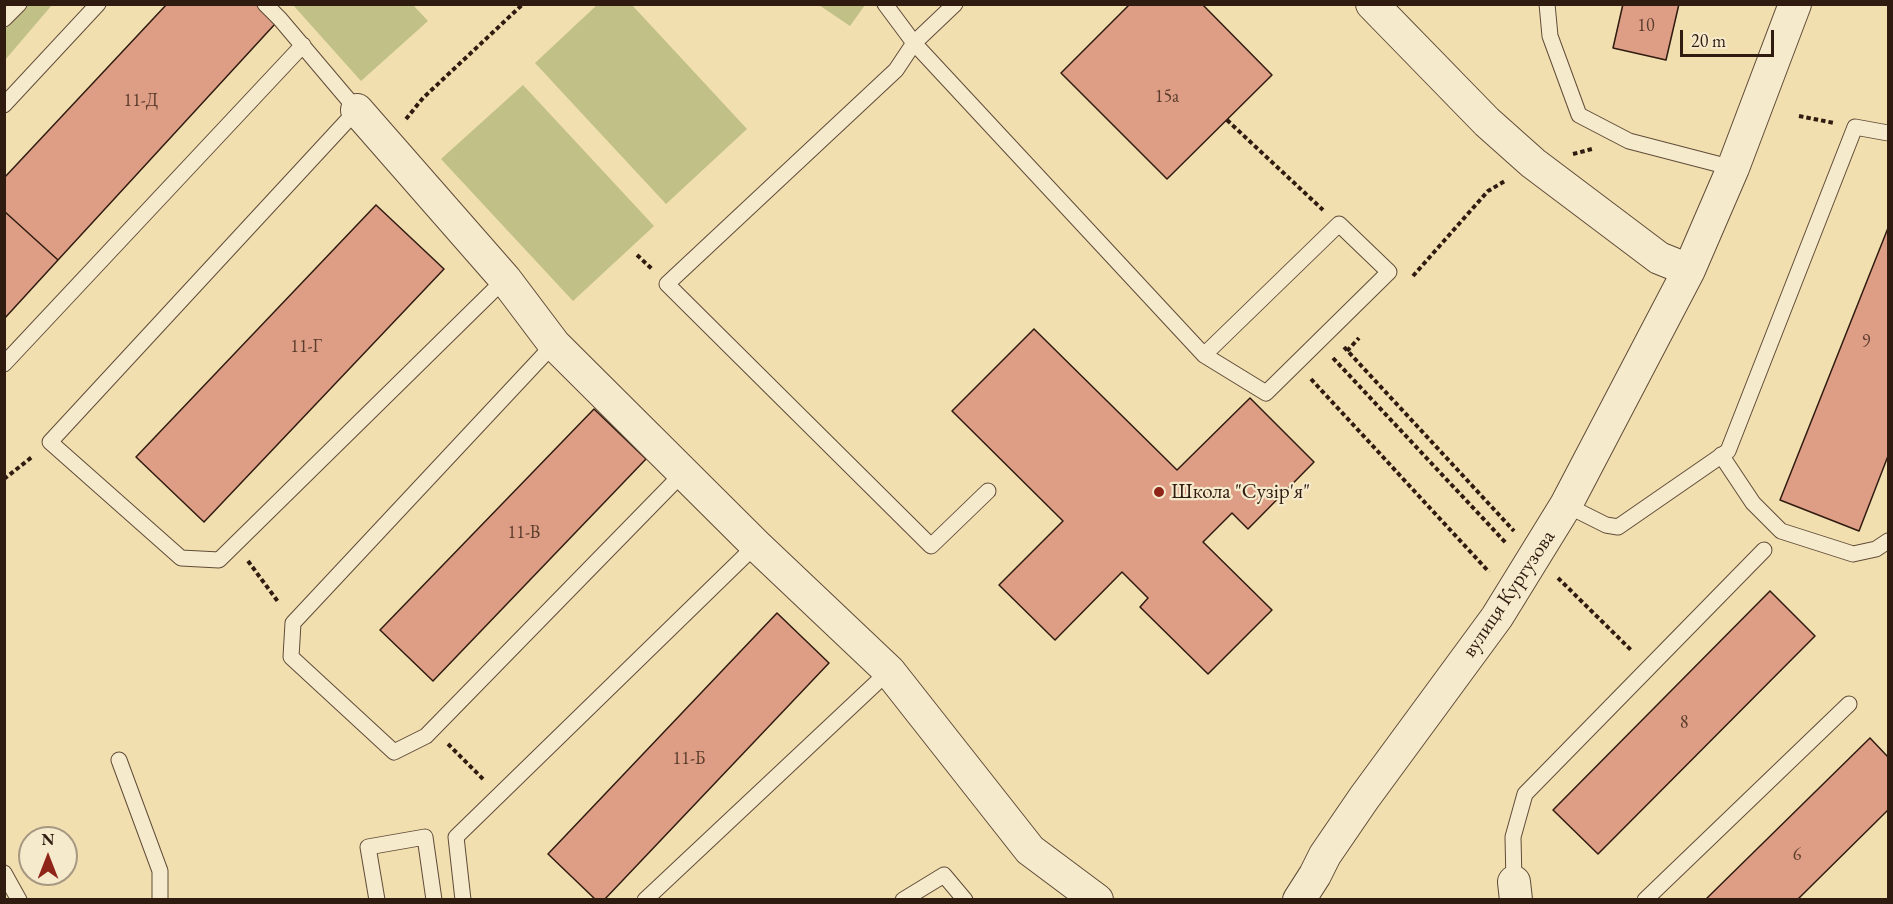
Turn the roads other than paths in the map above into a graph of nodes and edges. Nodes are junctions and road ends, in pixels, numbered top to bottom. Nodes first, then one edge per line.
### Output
1 (19, 4) edge
2 (98, 4) edge
3 (265, 4) edge
4 (885, 4) edge
5 (955, 4) edge
6 (1372, 4) edge
7 (1547, 4) edge
8 (1795, 4) edge
9 (4, 20) edge
10 (914, 43) junction
11 (303, 45) junction
12 (4, 105) edge
13 (357, 110) junction
14 (1888, 134) edge
15 (1733, 168) junction
16 (1689, 270) junction
17 (505, 279) junction
18 (554, 344) junction
19 (1204, 355) junction
20 (4, 364) edge
21 (1721, 455) junction
22 (683, 472) junction
23 (988, 491) dead end
24 (1566, 505) junction
25 (1888, 541) edge
26 (756, 545) junction
27 (1764, 550) dead end
28 (889, 671) junction
29 (1849, 704) dead end
30 (118, 760) dead end
31 (4, 873) edge
32 (1515, 891) edge
33 (19, 900) edge
34 (160, 900) edge
35 (377, 900) edge
36 (434, 900) edge
37 (463, 900) edge
38 (645, 900) edge
39 (903, 900) edge
40 (965, 900) edge
41 (1096, 900) edge
42 (1299, 900) edge
43 (1645, 900) edge

1 - 9 lane
2 - 12 lane
3 - 11 lane
4 - 10 lane
5 - 10 lane
6 - 16 street
7 - 15 lane
8 - 15 street, вулиця Кургузова
10 - 19 lane
10 - 23 lane
11 - 13 lane
11 - 20 lane
13 - 17 street
13 - 17 lane
14 - 21 lane
15 - 16 street, вулиця Кургузова
16 - 24 street, вулиця Кургузова
17 - 18 street
18 - 22 street
18 - 22 lane
19 - 19 lane
21 - 24 lane
21 - 25 lane
22 - 26 street
24 - 42 street, вулиця Кургузова
26 - 28 street
26 - 37 lane
27 - 32 lane
28 - 38 lane
28 - 41 street
29 - 43 lane
30 - 34 lane
31 - 33 lane
35 - 36 lane
39 - 40 lane

